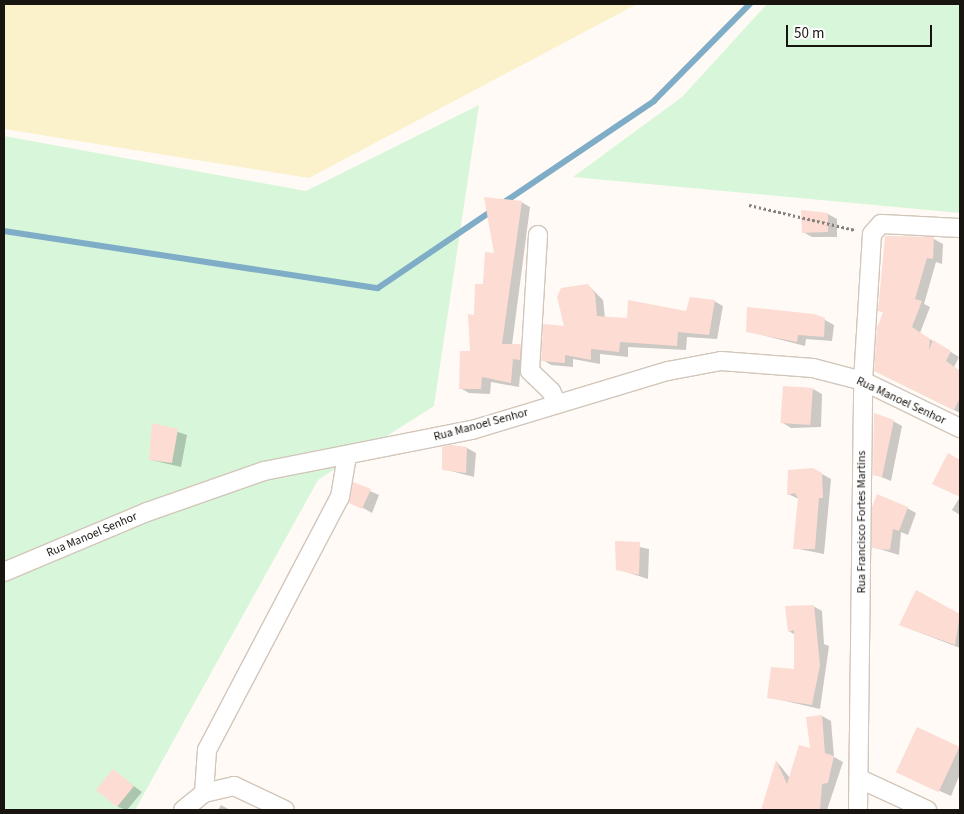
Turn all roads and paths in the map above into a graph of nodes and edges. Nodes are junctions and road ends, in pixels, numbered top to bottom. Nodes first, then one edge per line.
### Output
1 (749, 205) dead end
2 (960, 228) edge
3 (872, 234) junction
4 (538, 235) dead end
5 (863, 381) junction
6 (557, 404) junction
7 (960, 428) edge
8 (347, 456) junction
9 (4, 572) edge
10 (860, 779) junction
11 (204, 793) junction
12 (183, 810) edge
13 (285, 810) edge
14 (858, 810) edge
15 (927, 810) edge

1 - 3 path
2 - 3 street
3 - 5 street, Rua Francisco Fortes Martins
4 - 6 street
5 - 6 street, Rua Manoel Senhor
5 - 7 street, Rua Manoel Senhor
5 - 10 street, Rua Francisco Fortes Martins
6 - 8 street, Rua Manoel Senhor
8 - 9 street, Rua Manoel Senhor
8 - 11 street
10 - 14 street, Rua Francisco Fortes Martins
10 - 15 street
11 - 12 street
11 - 13 street

